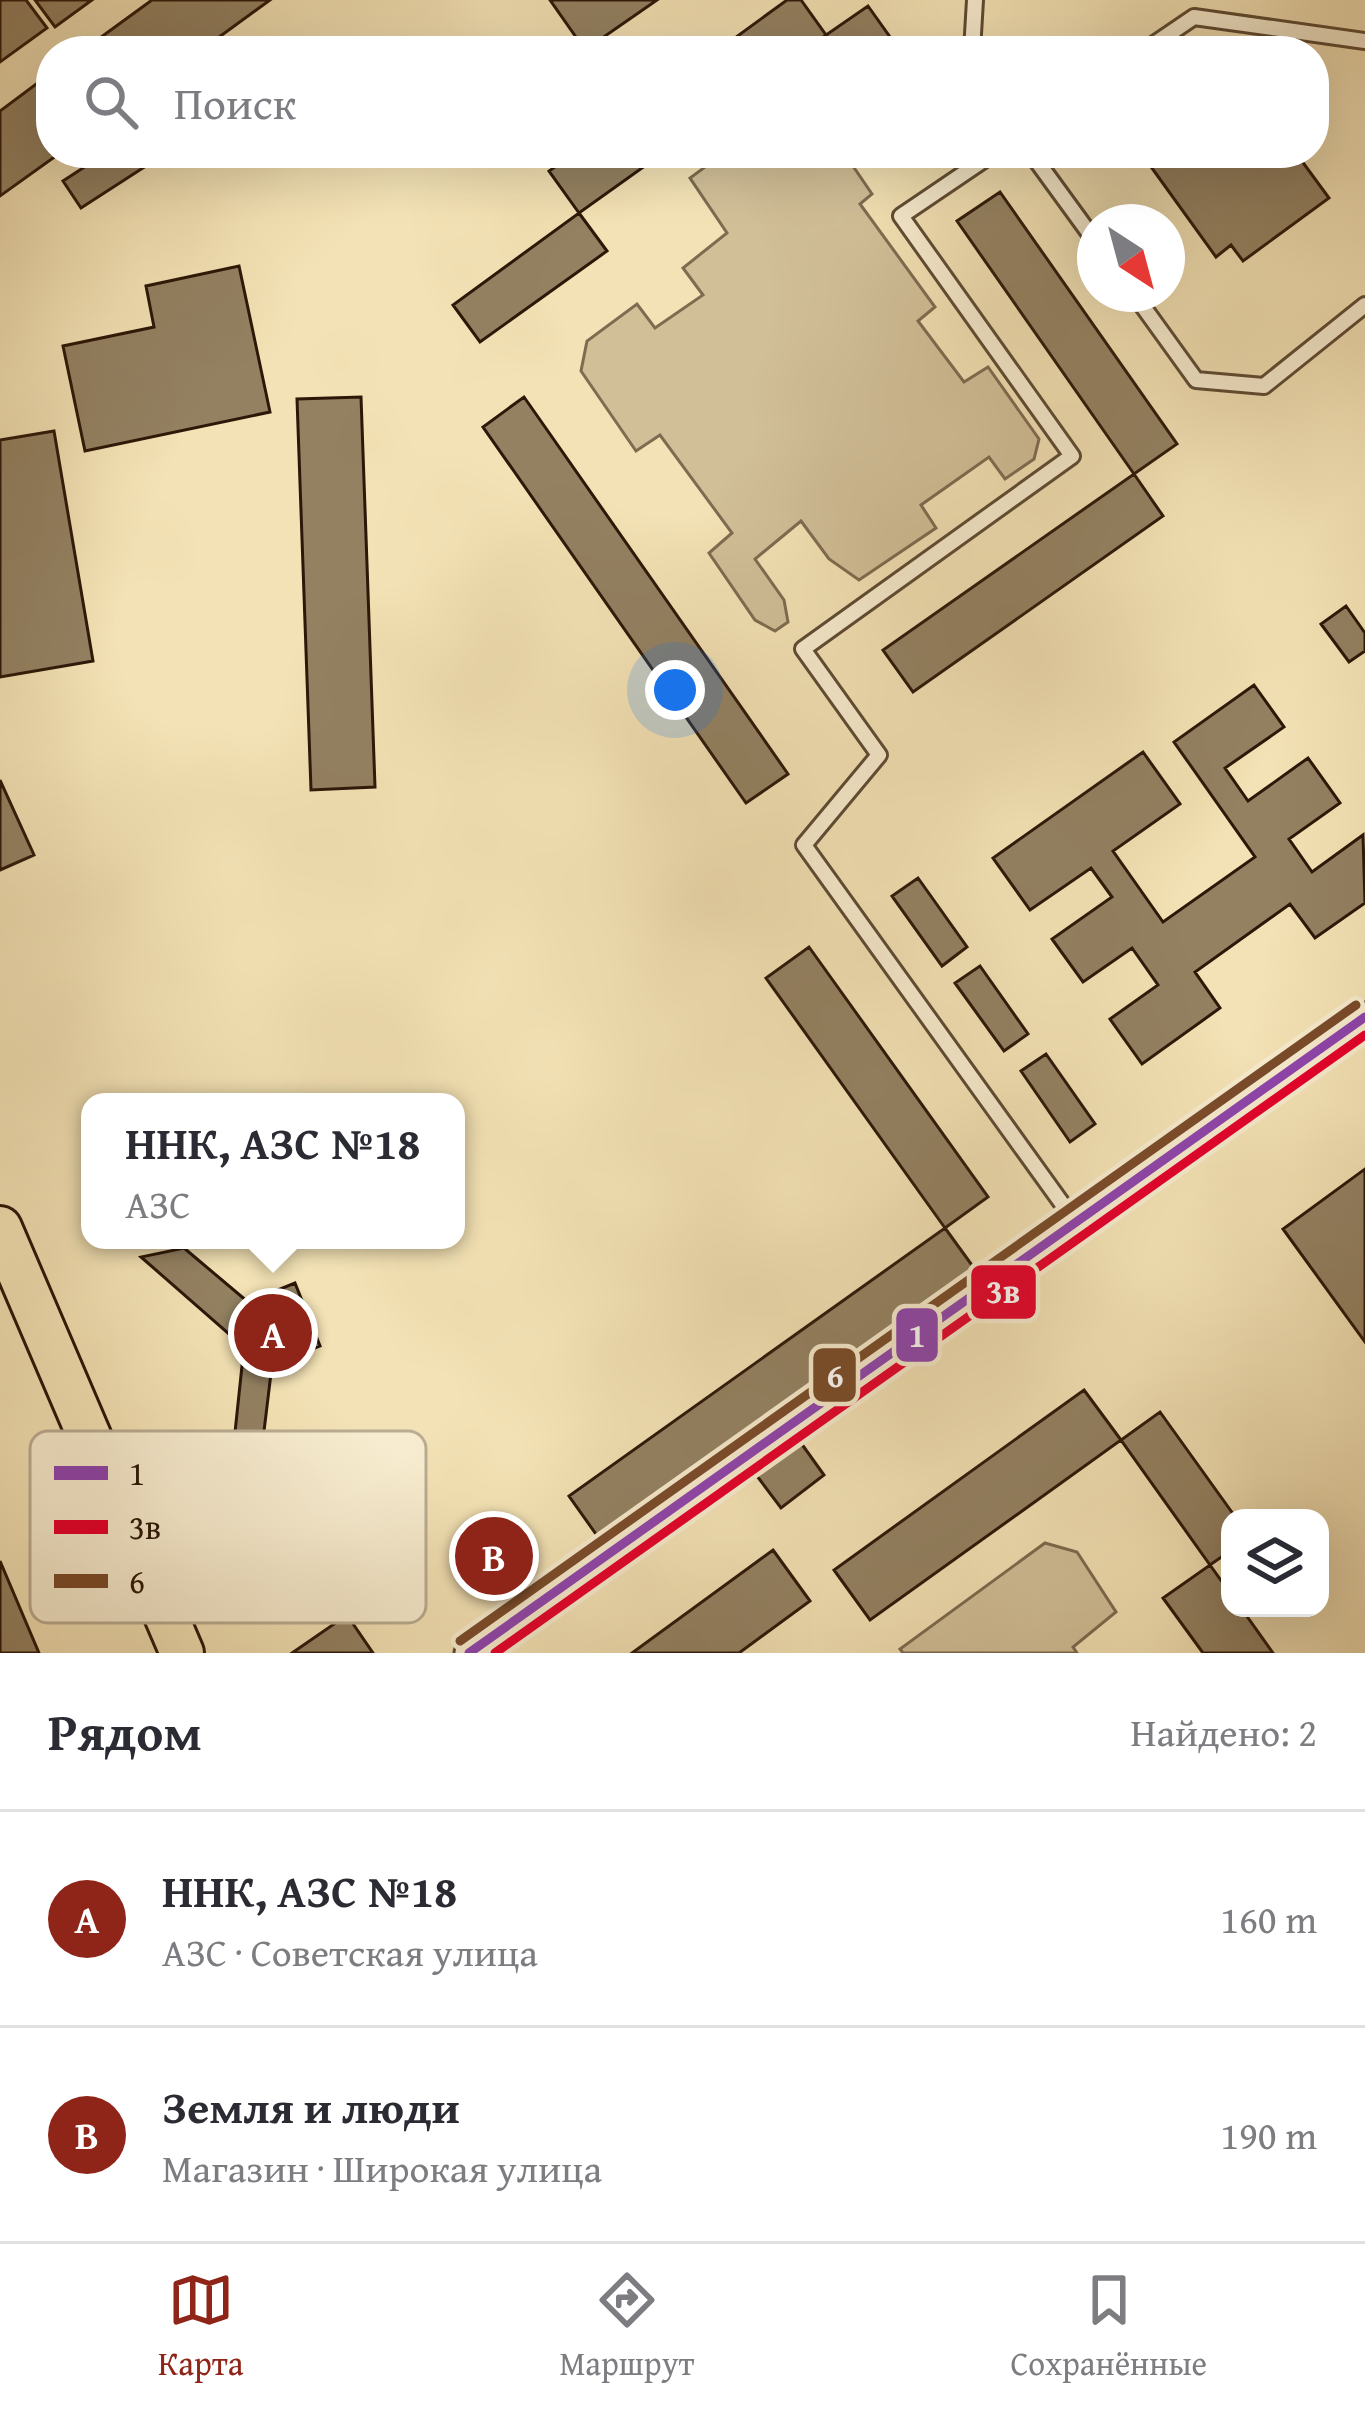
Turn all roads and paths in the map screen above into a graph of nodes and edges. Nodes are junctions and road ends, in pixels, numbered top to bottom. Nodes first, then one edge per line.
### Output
1 (975, 0) edge
2 (973, 36) edge
3 (1166, 36) edge
4 (1365, 41) edge
5 (972, 168) edge
6 (1041, 168) edge
7 (1077, 217) edge
8 (1365, 305) edge
9 (1147, 312) edge
10 (1365, 1017) edge
11 (1076, 1223) junction
12 (0, 1228) edge
13 (87, 1431) edge
14 (169, 1623) edge
15 (182, 1653) edge
16 (469, 1653) edge

1 - 2 lane
3 - 4 lane
5 - 11 lane
6 - 7 lane
8 - 9 lane
10 - 11 street
11 - 16 street
12 - 13 main road
14 - 15 main road

